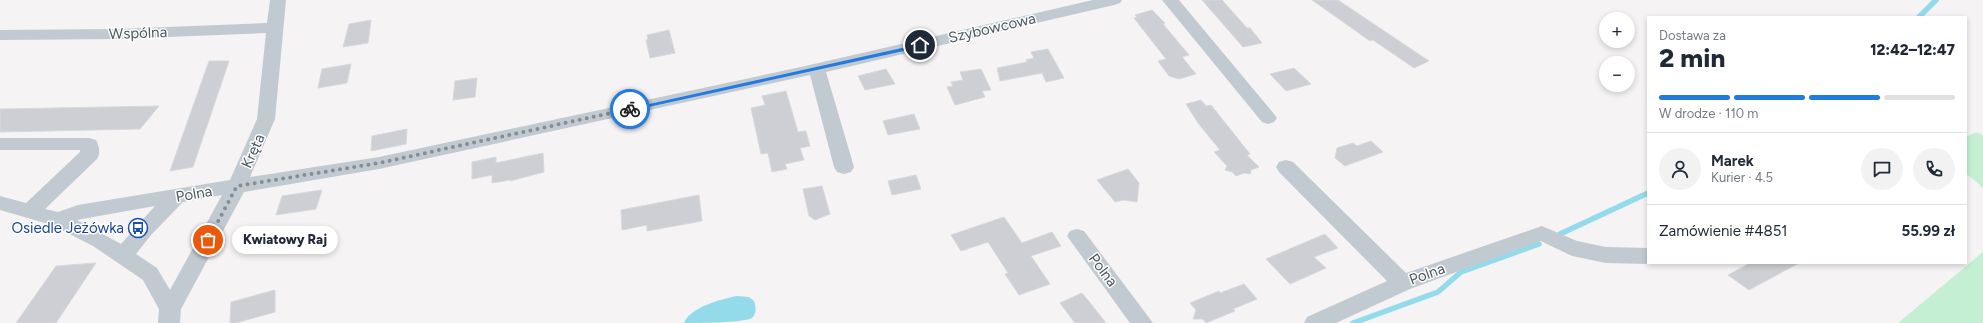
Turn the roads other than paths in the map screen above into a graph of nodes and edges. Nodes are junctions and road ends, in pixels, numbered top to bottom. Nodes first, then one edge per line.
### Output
1 (278, 0) edge
2 (1114, 0) edge
3 (1170, 0) edge
4 (275, 28) junction
5 (0, 35) edge
6 (817, 69) junction
7 (706, 92) joint
8 (1268, 118) dead end
9 (0, 144) edge
10 (844, 167) dead end
11 (1286, 167) dead end
12 (237, 186) junction
13 (176, 197) junction
14 (0, 203) edge
15 (31, 210) junction
16 (59, 220) junction
17 (1077, 236) dead end
18 (123, 256) junction
19 (1647, 256) edge
20 (1402, 283) junction
21 (170, 316) edge
22 (1142, 323) edge
23 (1315, 323) edge

1 - 4 street, Kręta
2 - 6 street, Szybowcowa
3 - 8 street
4 - 5 street, Wspólna
4 - 12 street, Kręta
6 - 7 street, Szybowcowa
6 - 10 street
7 - 12 street, Polna
9 - 15 street
11 - 20 street
12 - 13 street, Polna
12 - 21 street, Kręta
13 - 16 street, Polna
13 - 18 street
14 - 15 street
15 - 16 street
16 - 18 street
17 - 22 street, Polna
18 - 21 street
19 - 20 street, Polna
20 - 23 street, Polna

